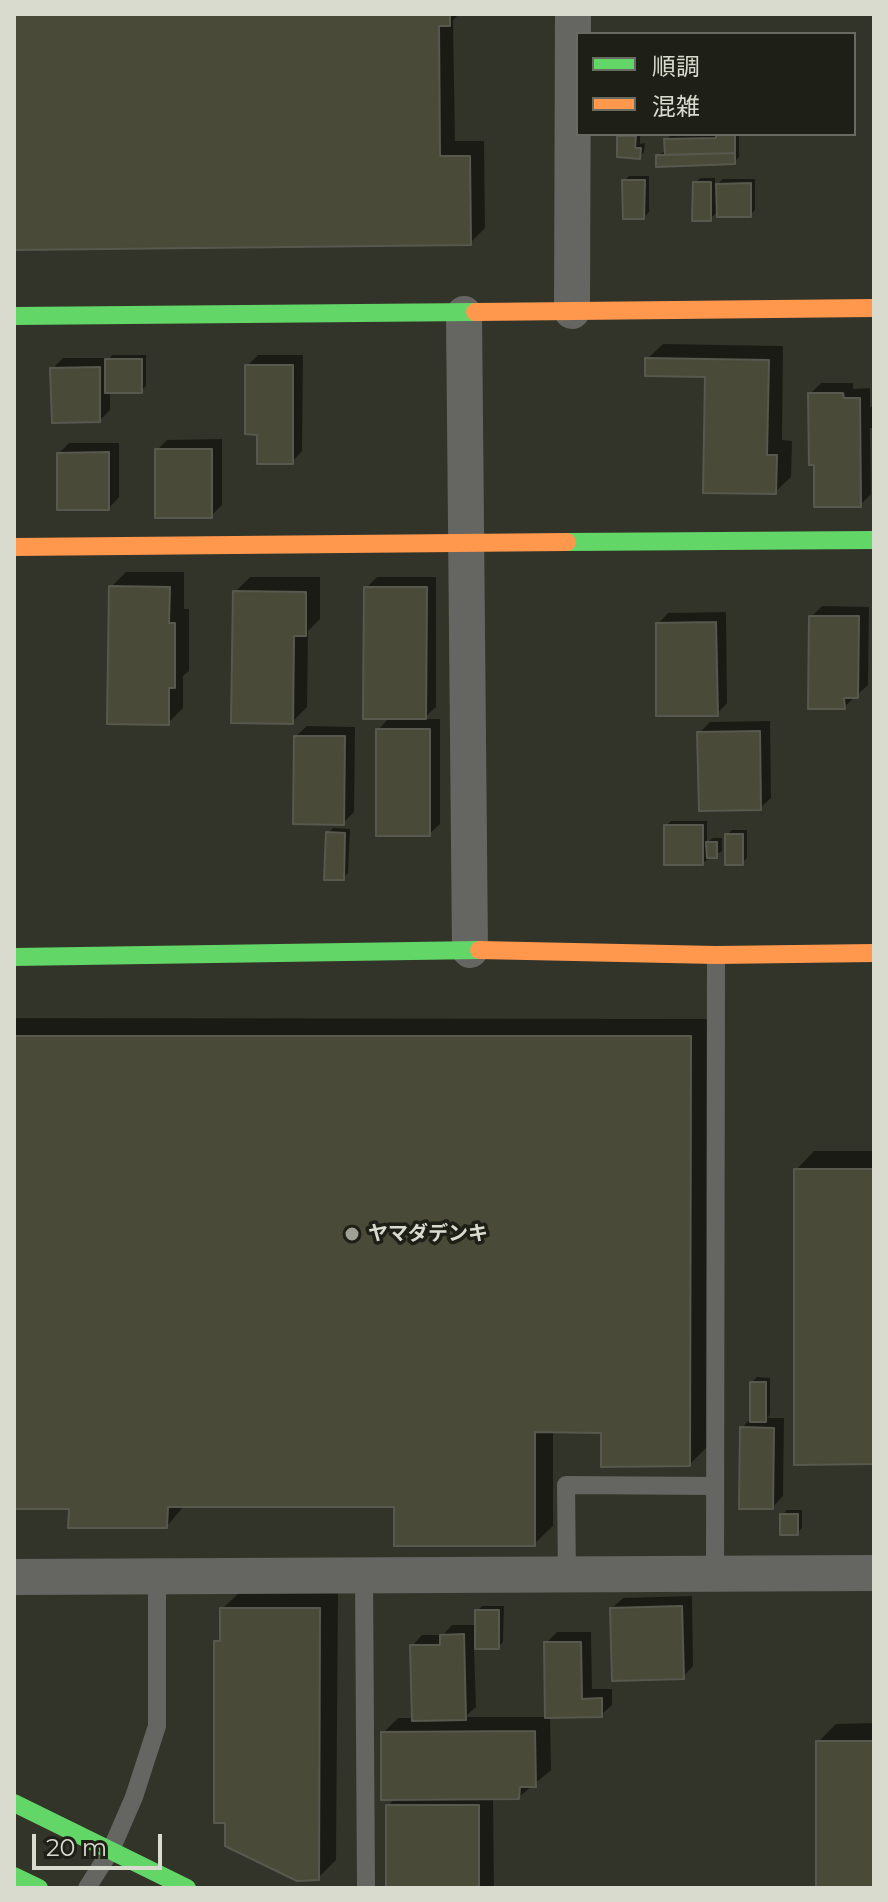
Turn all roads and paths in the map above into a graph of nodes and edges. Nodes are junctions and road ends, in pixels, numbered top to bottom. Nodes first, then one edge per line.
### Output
1 (573, 14) edge
2 (874, 308) edge
3 (572, 311) junction
4 (464, 314) junction
5 (14, 316) edge
6 (874, 540) edge
7 (465, 543) junction
8 (14, 547) edge
9 (470, 950) junction
10 (874, 953) edge
11 (716, 955) junction
12 (14, 957) edge
13 (715, 1486) junction
14 (874, 1573) edge
15 (715, 1574) junction
16 (567, 1575) junction
17 (157, 1576) junction
18 (364, 1576) junction
19 (14, 1577) edge
20 (14, 1803) edge
21 (111, 1850) junction
22 (14, 1876) edge
23 (39, 1888) edge
24 (87, 1888) edge
25 (187, 1888) edge
26 (366, 1888) edge

1 - 3 street
2 - 3 main road
3 - 4 main road
4 - 5 main road
4 - 7 street
6 - 7 main road
7 - 8 main road
7 - 9 street
9 - 11 main road
9 - 12 main road
10 - 11 main road
11 - 13 lane
13 - 15 lane
13 - 16 lane
14 - 15 street
15 - 16 street
16 - 18 street
17 - 18 street
17 - 19 street
17 - 21 lane
18 - 26 lane
20 - 21 main road
21 - 24 lane
21 - 25 main road
22 - 23 main road

